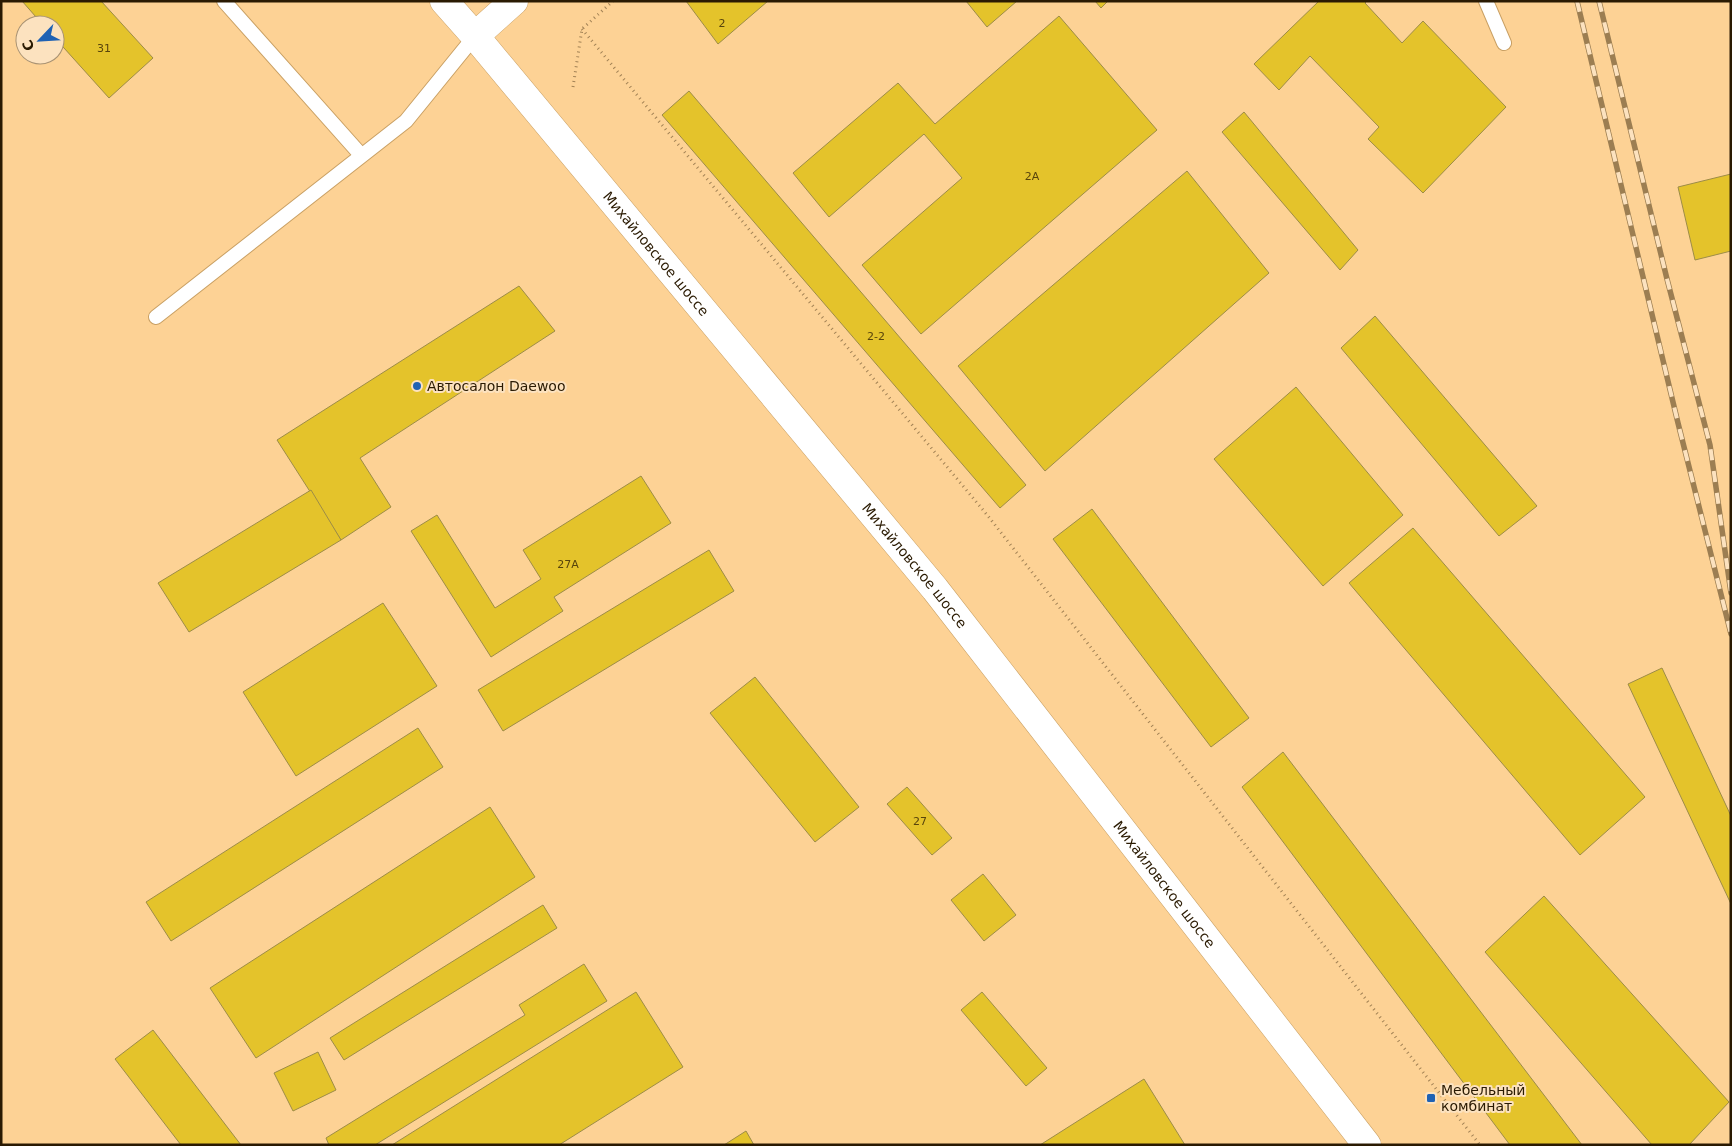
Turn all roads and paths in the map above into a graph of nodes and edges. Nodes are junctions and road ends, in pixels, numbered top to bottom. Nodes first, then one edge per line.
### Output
1 (224, 1) edge
2 (444, 1) edge
3 (514, 1) edge
4 (613, 1) edge
5 (1486, 1) edge
6 (582, 29) junction
7 (475, 36) junction
8 (1504, 43) dead end
9 (573, 87) dead end
10 (361, 155) junction
11 (156, 317) dead end
12 (1367, 1145) edge
13 (1480, 1145) edge

1 - 10 lane
2 - 7 main road, Михайловское шоссе
3 - 7 main road
4 - 6 path
5 - 8 lane
6 - 9 path
6 - 13 path
7 - 10 lane
7 - 12 main road, Михайловское шоссе
10 - 11 lane

